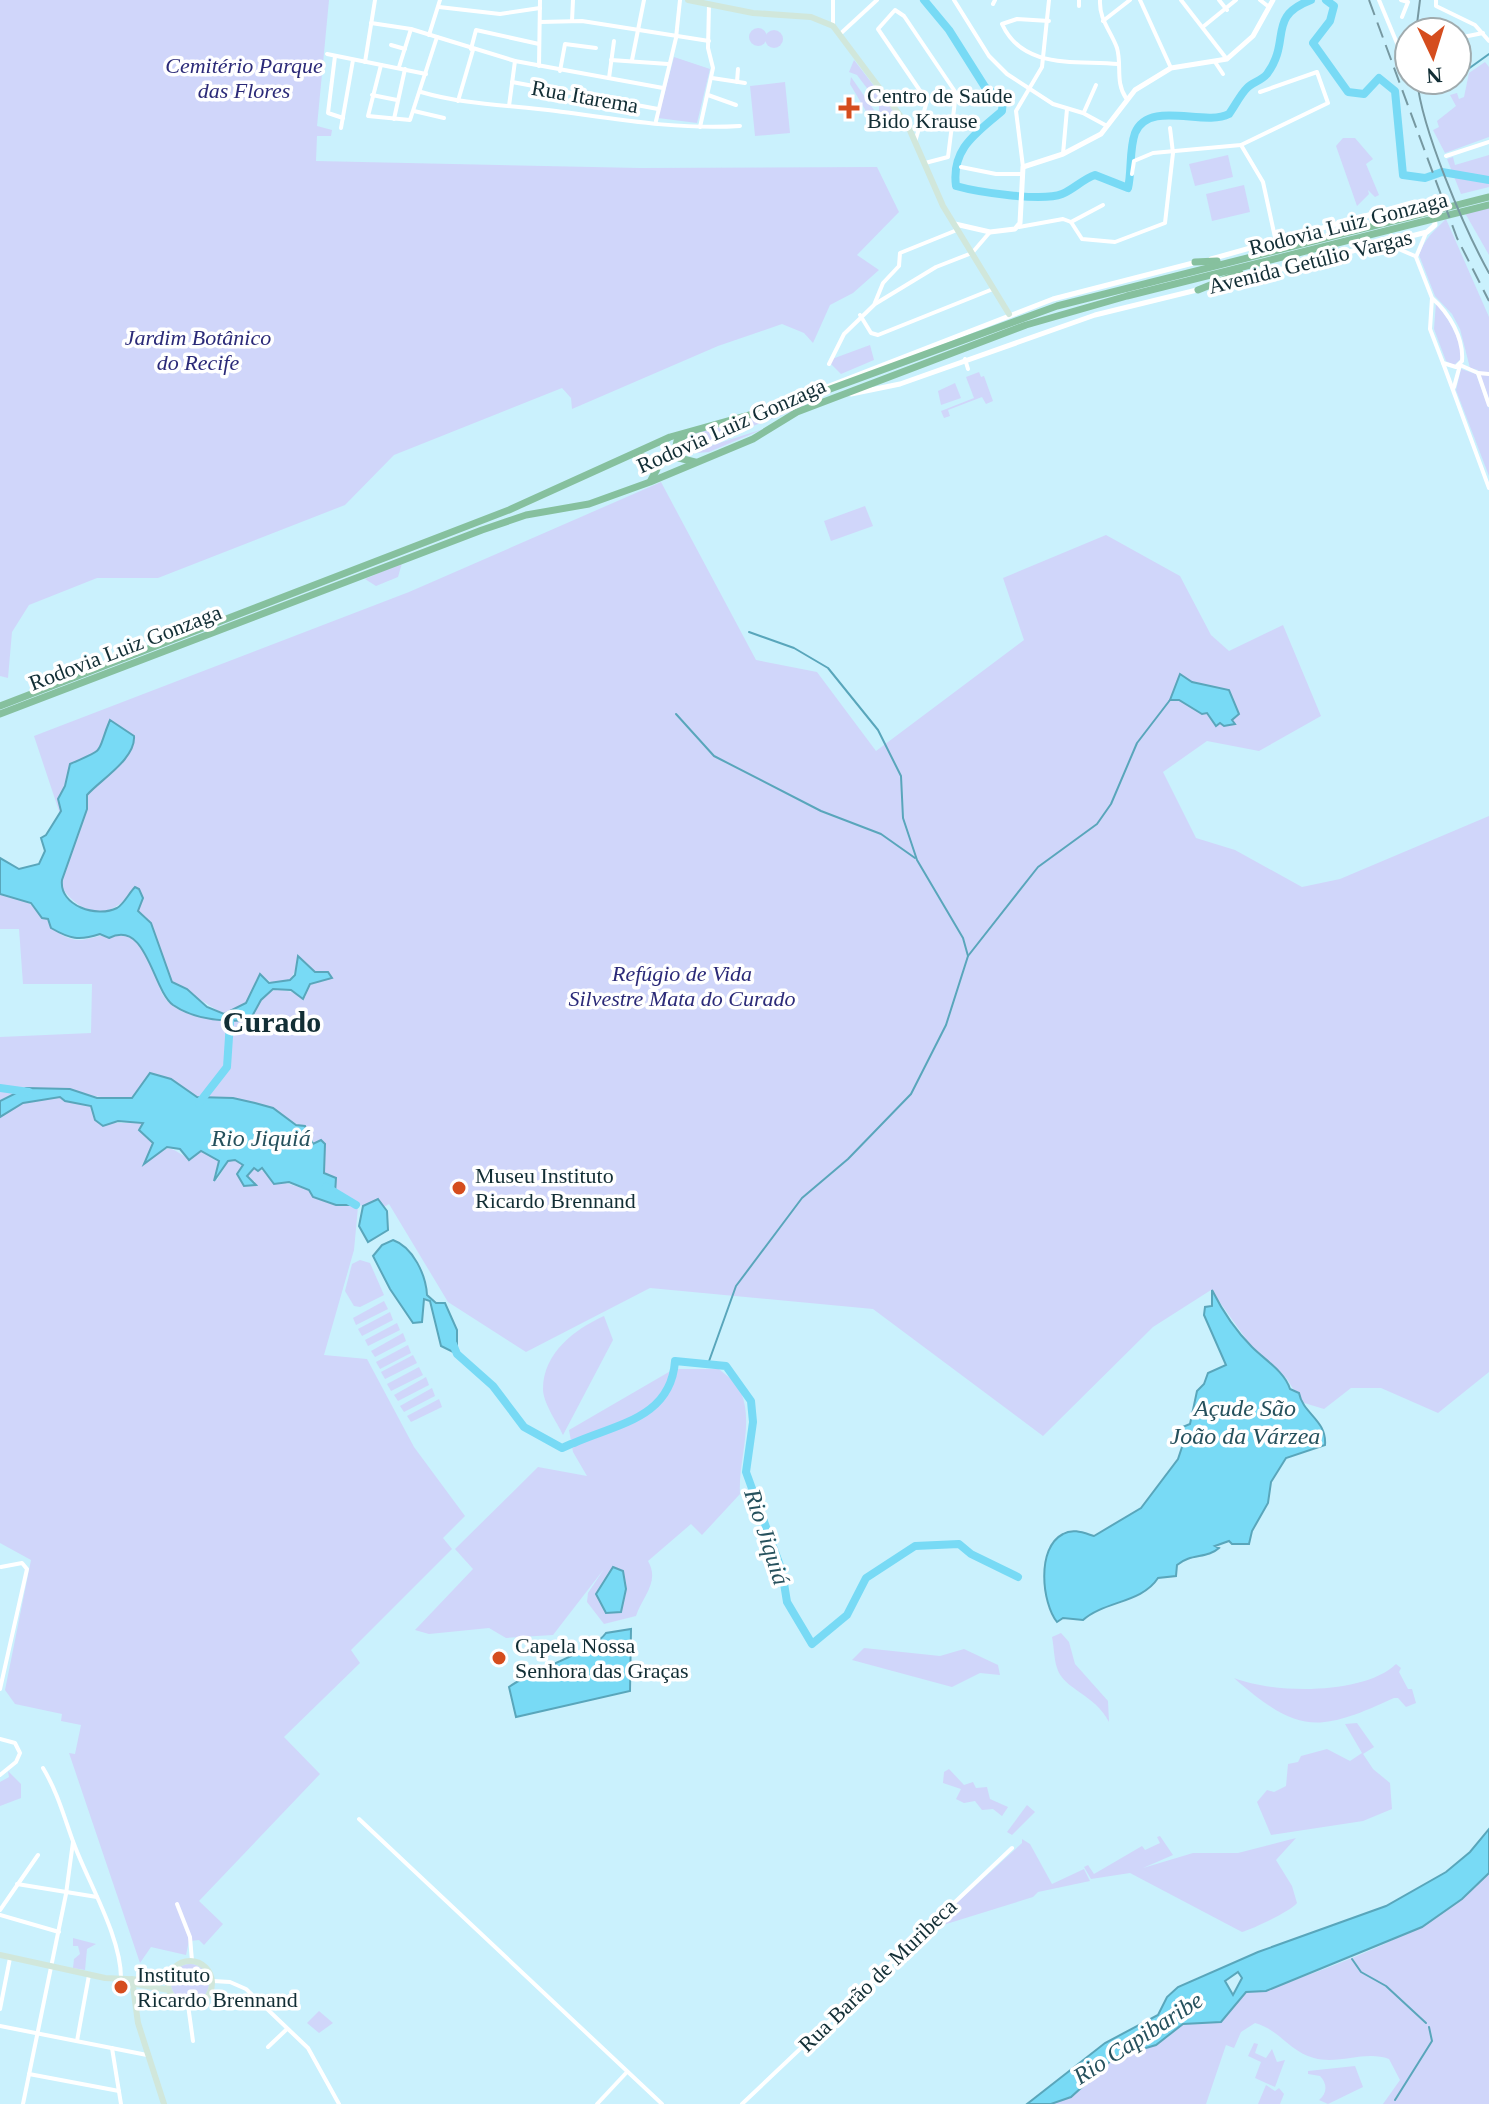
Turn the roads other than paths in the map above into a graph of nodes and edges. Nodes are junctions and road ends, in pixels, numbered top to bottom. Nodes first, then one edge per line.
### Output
1 (375, 0) edge
2 (440, 0) edge
3 (540, 0) edge
4 (573, 0) edge
5 (644, 0) edge
6 (680, 0) edge
7 (688, 0) edge
8 (833, 0) edge
9 (877, 0) edge
10 (954, 0) edge
11 (1049, 0) edge
12 (1100, 0) edge
13 (1130, 0) edge
14 (1140, 0) edge
15 (1181, 0) edge
16 (1219, 0) edge
17 (1236, 0) edge
18 (1260, 0) edge
19 (1273, 0) edge
20 (1379, 0) edge
21 (1401, 0) edge
22 (1436, 1) edge
23 (708, 2) edge
24 (439, 7) junction
25 (1269, 7) junction
26 (540, 8) junction
27 (1227, 10) junction
28 (1402, 16) edge
29 (572, 21) junction
30 (1049, 21) junction
31 (1103, 21) junction
32 (540, 22) junction
33 (371, 23) junction
34 (833, 26) junction
35 (1204, 27) junction
36 (411, 29) junction
37 (637, 30) junction
38 (1483, 33) junction
39 (1393, 34) edge
40 (429, 35) junction
41 (839, 35) junction
42 (1473, 35) edge
43 (437, 37) junction
44 (676, 38) junction
45 (614, 41) dead end
46 (709, 41) junction
47 (1489, 41) edge
48 (539, 44) junction
49 (391, 45) dead end
50 (596, 48) dead end
51 (405, 49) junction
52 (472, 50) junction
53 (327, 54) dead end
54 (335, 56) junction
55 (1227, 59) junction
56 (353, 60) junction
57 (611, 60) junction
58 (632, 60) junction
59 (1044, 60) junction
60 (515, 61) junction
61 (365, 62) junction
62 (1215, 62) junction
63 (668, 64) junction
64 (1118, 64) junction
65 (381, 65) junction
66 (539, 66) junction
67 (402, 68) junction
68 (1171, 68) junction
69 (738, 69) dead end
70 (560, 71) junction
71 (426, 74) junction
72 (1223, 74) dead end
73 (609, 78) junction
74 (712, 78) junction
75 (512, 82) junction
76 (737, 82) junction
77 (745, 83) dead end
78 (1096, 85) dead end
79 (663, 88) junction
80 (1030, 90) junction
81 (421, 92) junction
82 (1260, 92) dead end
83 (372, 95) junction
84 (707, 95) junction
85 (1126, 98) junction
86 (397, 100) junction
87 (458, 102) junction
88 (736, 105) dead end
89 (509, 106) junction
90 (658, 109) junction
91 (1067, 109) junction
92 (414, 111) junction
93 (1083, 113) junction
94 (343, 118) junction
95 (444, 118) dead end
96 (394, 119) junction
97 (656, 121) junction
98 (922, 125) junction
99 (740, 126) dead end
100 (908, 126) junction
101 (1107, 126) junction
102 (700, 127) junction
103 (341, 128) dead end
104 (1170, 128) dead end
105 (915, 142) junction
106 (1489, 142) edge
107 (1241, 145) junction
108 (1173, 153) junction
109 (1063, 154) junction
110 (1446, 156) dead end
111 (923, 163) junction
112 (961, 167) dead end
113 (1022, 170) junction
114 (1132, 174) dead end
115 (1489, 197) edge
116 (1103, 205) dead end
117 (1489, 205) edge
118 (1417, 219) junction
119 (1071, 222) junction
120 (956, 227) junction
121 (1019, 227) junction
122 (990, 232) junction
123 (1427, 232) junction
124 (1276, 242) junction
125 (1385, 243) junction
126 (972, 253) junction
127 (1416, 257) junction
128 (1236, 260) junction
129 (1195, 262) junction
130 (1263, 264) junction
131 (993, 289) junction
132 (1198, 290) junction
133 (1432, 298) junction
134 (874, 305) junction
135 (1009, 314) junction
136 (860, 315) junction
137 (978, 355) junction
138 (965, 359) junction
139 (1443, 363) junction
140 (829, 364) dead end
141 (982, 364) dead end
142 (1460, 365) junction
143 (968, 369) dead end
144 (1478, 373) junction
145 (1489, 374) edge
146 (1454, 390) junction
147 (838, 396) junction
148 (792, 403) junction
149 (1489, 405) edge
150 (692, 431) junction
151 (631, 454) junction
152 (699, 462) junction
153 (650, 482) junction
154 (1489, 488) edge
155 (0, 706) edge
156 (0, 714) edge
157 (1, 1567) edge
158 (0, 1689) edge
159 (0, 1739) edge
160 (43, 1768) dead end
161 (0, 1775) edge
162 (359, 1819) dead end
163 (73, 1842) junction
164 (1012, 1848) dead end
165 (38, 1855) dead end
166 (17, 1884) junction
167 (66, 1894) junction
168 (97, 1897) junction
169 (177, 1904) dead end
170 (0, 1912) edge
171 (59, 1932) junction
172 (0, 1955) edge
173 (10, 1958) junction
174 (192, 1961) junction
175 (52, 1967) junction
176 (89, 1975) junction
177 (121, 1980) junction
178 (131, 1981) junction
179 (168, 1981) junction
180 (213, 1981) junction
181 (144, 1985) junction
182 (169, 1990) junction
183 (134, 1998) junction
184 (188, 2005) junction
185 (0, 2009) edge
186 (0, 2026) edge
187 (287, 2029) junction
188 (37, 2034) junction
189 (77, 2041) junction
190 (193, 2041) dead end
191 (268, 2047) dead end
192 (112, 2048) junction
193 (148, 2055) junction
194 (627, 2072) junction
195 (29, 2074) junction
196 (119, 2091) junction
197 (23, 2104) edge
198 (121, 2104) edge
199 (164, 2104) edge
200 (339, 2104) edge
201 (597, 2104) edge
202 (662, 2104) edge
203 (742, 2104) edge

1 - 33 street
2 - 24 street
3 - 26 street
4 - 29 street
5 - 37 street
6 - 44 street
7 - 23 main road
8 - 34 street
9 - 41 street
10 - 80 street
11 - 30 street
12 - 31 street
13 - 31 street
14 - 68 street
15 - 35 street
16 - 27 street
17 - 27 street
18 - 25 street
19 - 25 street
20 - 39 street
21 - 28 street
22 - 38 street
23 - 34 main road
23 - 46 street
24 - 26 street
24 - 40 street
25 - 55 street
26 - 32 street
27 - 35 street
29 - 32 street
29 - 37 street
30 - 59 street
30 - 59 street
31 - 64 street
32 - 48 street
33 - 36 street
33 - 61 street
34 - 41 main road
35 - 55 street
36 - 40 street
36 - 51 street
37 - 44 street
37 - 58 street
38 - 42 street
38 - 47 street
40 - 43 street
41 - 100 main road
43 - 52 street
43 - 71 street
44 - 46 street
44 - 63 street
45 - 57 street
46 - 74 street
48 - 52 street
48 - 66 street
49 - 51 street
50 - 70 street
51 - 67 street
52 - 60 street
52 - 87 street
53 - 54 street
54 - 56 street
54 - 94 street
55 - 62 street
56 - 61 street
56 - 94 street
57 - 58 street
57 - 73 street
58 - 63 street
59 - 64 street
59 - 80 street
60 - 66 street
60 - 75 street
61 - 65 street
62 - 68 street
62 - 72 street
63 - 79 street
64 - 85 street
65 - 67 street
65 - 83 street
66 - 70 street
67 - 71 street
67 - 86 street
68 - 85 street
69 - 76 street
70 - 73 street
71 - 81 street
73 - 79 street
74 - 76 street
74 - 84 street
75 - 89 street
75 - 90 street, Rua Itarema
76 - 77 street
78 - 93 street
79 - 90 street
80 - 91 street
80 - 113 street
81 - 87 street
81 - 92 street
82 - 107 street
83 - 86 street
83 - 96 street
84 - 88 street
84 - 102 street
85 - 101 street
86 - 96 street
87 - 89 street
89 - 97 street
90 - 97 street
91 - 93 street
91 - 109 street
92 - 95 street
92 - 96 street
93 - 101 street
94 - 103 street
97 - 102 street
98 - 100 street
98 - 105 street
98 - 111 street
99 - 102 street
100 - 105 main road
101 - 109 street
104 - 108 street
105 - 111 main road
106 - 110 street
107 - 108 street
107 - 124 street
108 - 114 street
108 - 119 street
109 - 113 street
111 - 120 main road
112 - 113 street
113 - 121 street
115 - 118 highway, Rodovia Luiz Gonzaga
116 - 119 street
117 - 118 highway, Rodovia Luiz Gonzaga
118 - 128 highway, Rodovia Luiz Gonzaga
118 - 130 highway, Rodovia Luiz Gonzaga
119 - 121 street
120 - 122 street
120 - 126 main road
120 - 134 street
121 - 122 street
122 - 126 street
123 - 124 street, Avenida Getúlio Vargas
123 - 125 street, Avenida Getúlio Vargas
123 - 127 street
124 - 129 street, Avenida Getúlio Vargas
125 - 127 street
125 - 132 street, Avenida Getúlio Vargas
126 - 131 main road
126 - 134 street
127 - 133 street
128 - 129 highway
128 - 148 highway, Rodovia Luiz Gonzaga
129 - 135 street, Avenida Getúlio Vargas
130 - 132 highway
130 - 147 highway, Rodovia Luiz Gonzaga
131 - 135 main road
131 - 136 street
132 - 137 street, Avenida Getúlio Vargas
133 - 139 street
133 - 142 street
134 - 136 street
135 - 148 street, Avenida Getúlio Vargas
136 - 140 street
137 - 138 street, Avenida Getúlio Vargas
137 - 141 street
138 - 143 street
138 - 147 street, Avenida Getúlio Vargas
139 - 142 street
139 - 146 street
142 - 144 street
142 - 146 street
144 - 145 street
144 - 149 street
146 - 154 street
147 - 152 highway, Rodovia Luiz Gonzaga
148 - 150 highway, Rodovia Luiz Gonzaga
150 - 151 highway, Rodovia Luiz Gonzaga
150 - 152 highway
151 - 153 highway
151 - 155 highway, Rodovia Luiz Gonzaga
152 - 153 highway, Rodovia Luiz Gonzaga
153 - 156 highway, Rodovia Luiz Gonzaga
157 - 158 street
159 - 161 street
160 - 163 street
162 - 194 street
163 - 167 street
163 - 168 street
164 - 203 street, Rua Barão de Muribeca
165 - 166 street
166 - 167 street
166 - 170 street
167 - 168 street
167 - 171 street
168 - 177 street
169 - 174 street
170 - 171 street
171 - 175 street
172 - 173 main road
173 - 175 main road
173 - 185 street
174 - 179 main road
174 - 180 main road
175 - 176 main road
175 - 188 street
176 - 177 main road
176 - 189 street
177 - 178 main road
178 - 179 main road
178 - 181 main road
178 - 183 main road
179 - 182 main road
180 - 184 main road
180 - 187 street
181 - 182 main road
181 - 183 main road
182 - 184 main road
183 - 193 main road
184 - 190 street
186 - 188 street
187 - 191 street
187 - 200 street
188 - 189 street
188 - 195 street
189 - 192 street
192 - 193 street
192 - 196 street
193 - 199 main road
194 - 201 street
194 - 202 street
195 - 196 street
195 - 197 street
196 - 198 street

